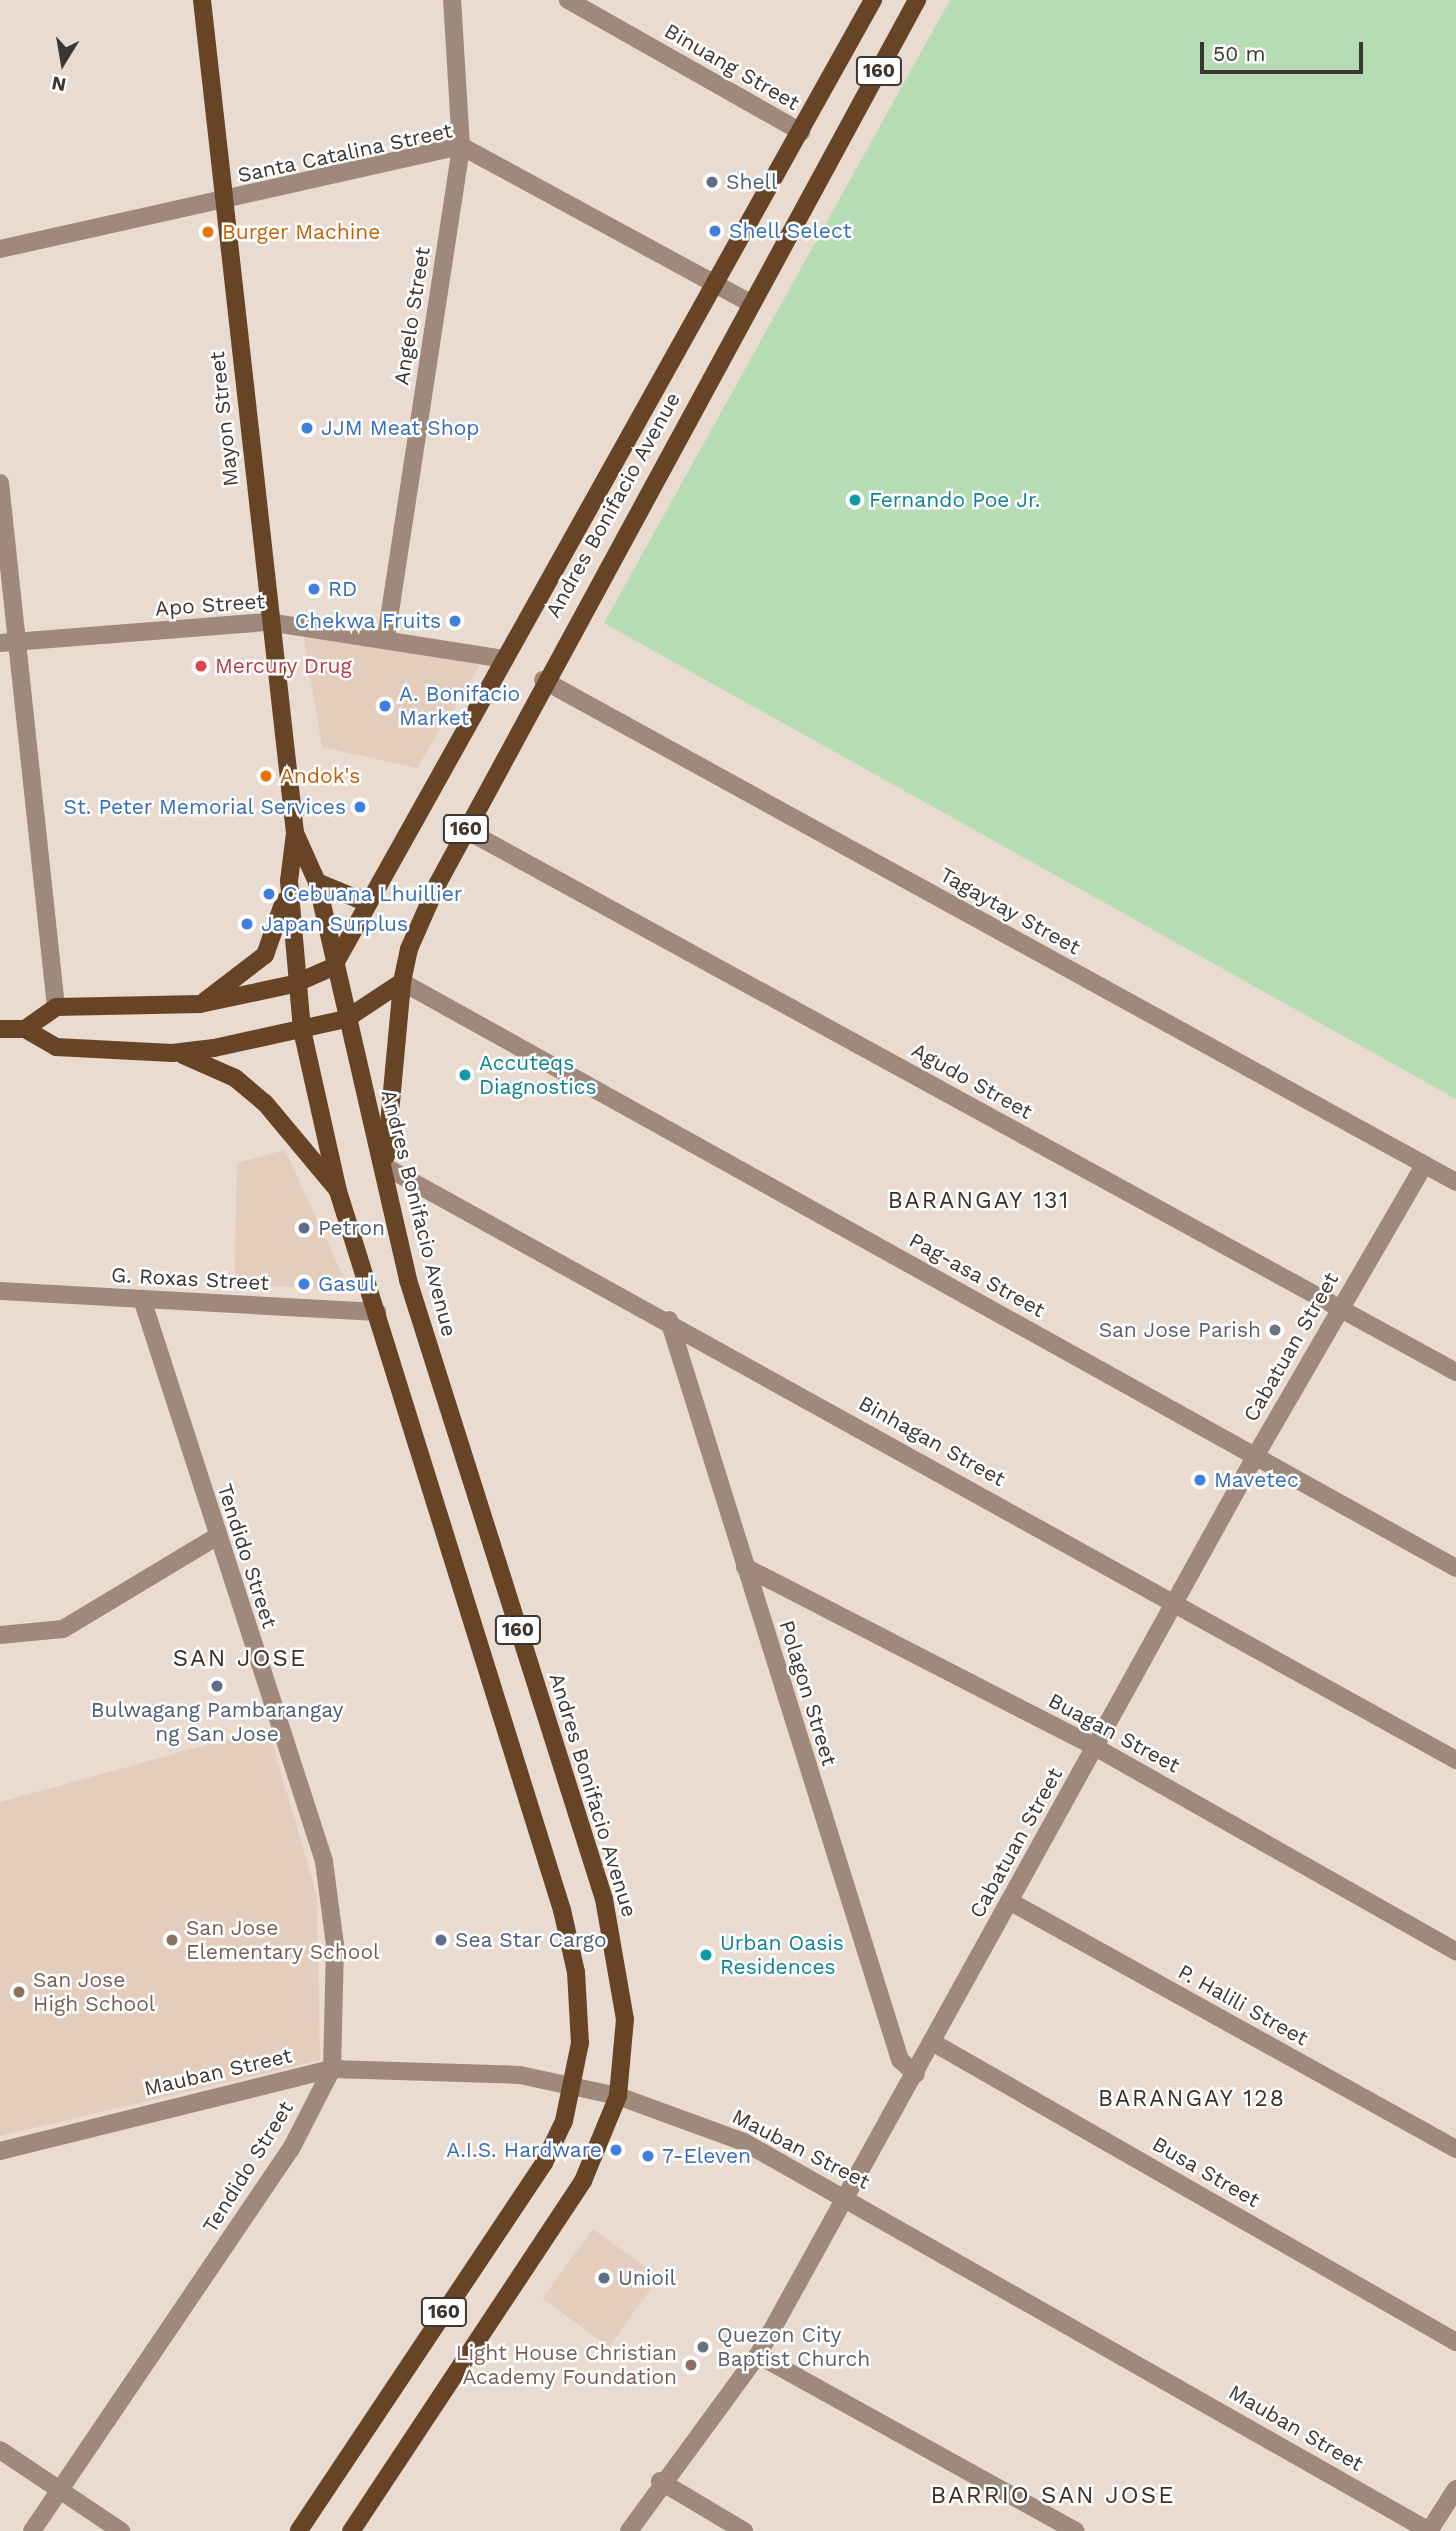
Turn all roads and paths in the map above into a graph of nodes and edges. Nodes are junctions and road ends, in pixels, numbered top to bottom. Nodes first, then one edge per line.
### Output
1 (202, 0) edge
2 (452, 0) edge
3 (568, 0) edge
4 (873, 0) edge
5 (917, 0) edge
6 (801, 132) junction
7 (461, 146) junction
8 (224, 203) junction
9 (0, 249) edge
10 (719, 285) junction
11 (750, 303) junction
12 (0, 483) edge
13 (268, 622) junction
14 (386, 638) junction
15 (9, 643) edge
16 (505, 659) junction
17 (543, 680) junction
18 (466, 830) junction
19 (295, 832) junction
20 (289, 881) junction
21 (317, 883) junction
22 (373, 897) junction
23 (333, 967) junction
24 (402, 982) junction
25 (294, 984) junction
26 (201, 1004) junction
27 (56, 1007) junction
28 (346, 1019) junction
29 (0, 1029) edge
30 (25, 1029) junction
31 (302, 1030) junction
32 (172, 1053) junction
33 (1424, 1165) junction
34 (384, 1166) junction
35 (1456, 1182) edge
36 (338, 1191) junction
37 (0, 1291) edge
38 (142, 1299) junction
39 (1339, 1308) junction
40 (377, 1312) junction
41 (669, 1320) junction
42 (1456, 1372) edge
43 (1256, 1455) junction
44 (216, 1537) junction
45 (745, 1567) junction
46 (1456, 1568) edge
47 (1174, 1601) junction
48 (0, 1635) edge
49 (1096, 1747) junction
50 (1456, 1760) edge
51 (1009, 1901) junction
52 (1456, 1951) edge
53 (932, 2042) junction
54 (332, 2069) junction
55 (916, 2074) junction
56 (574, 2086) junction
57 (618, 2096) junction
58 (1456, 2149) edge
59 (0, 2151) edge
60 (848, 2198) junction
61 (1456, 2342) edge
62 (758, 2355) junction
63 (0, 2450) edge
64 (660, 2481) junction
65 (1456, 2489) edge
66 (60, 2490) junction
67 (32, 2531) edge
68 (121, 2531) edge
69 (299, 2531) edge
70 (351, 2531) edge
71 (629, 2531) edge
72 (744, 2531) edge
73 (1076, 2531) edge
74 (1429, 2531) edge

1 - 8 main road, Mayon Street
2 - 7 street, Angelo Street
3 - 6 street, Binuang Street
4 - 6 main road, Andres Bonifacio Avenue / 160
5 - 11 main road, Andres Bonifacio Avenue / 160
6 - 10 main road, Andres Bonifacio Avenue / 160
7 - 8 street, Santa Catalina Street
7 - 10 street, Santa Catalina Street
7 - 14 street, Angelo Street
8 - 9 street, Santa Catalina Street
8 - 13 main road, Mayon Street
10 - 11 street, Santa Catalina Street
10 - 16 main road, Andres Bonifacio Avenue / 160
11 - 17 main road, Andres Bonifacio Avenue / 160
12 - 15 street
13 - 14 street, Apo Street
13 - 15 street, Apo Street
13 - 19 main road, Mayon Street
14 - 16 street, Apo Street
15 - 27 street
16 - 22 main road, Andres Bonifacio Avenue / 160
17 - 18 main road, Andres Bonifacio Avenue / 160
17 - 33 street, Tagaytay Street
18 - 24 main road, Andres Bonifacio Avenue / 160
18 - 39 street, Agudo Street
19 - 20 main road, Mayon Street
19 - 21 main road, Mayon Street
20 - 25 main road, Mayon Street
20 - 26 main road
21 - 22 main road
21 - 23 main road, Mayon Street
22 - 23 main road, Andres Bonifacio Avenue / 160
23 - 25 main road
23 - 28 main road, Andres Bonifacio Avenue / 160
24 - 28 main road
24 - 34 main road, Andres Bonifacio Avenue
24 - 43 street, Pag-asa Street
25 - 26 main road
25 - 31 main road, 160
26 - 27 main road
27 - 30 main road
28 - 31 main road
28 - 34 main road, Andres Bonifacio Avenue / 160
29 - 30 main road
30 - 32 main road
31 - 32 main road
31 - 36 main road, 160
32 - 36 main road
33 - 35 street, Tagaytay Street
33 - 39 street, Cabatuan Street
34 - 41 street, Binhagan Street
34 - 57 main road, Andres Bonifacio Avenue / 160
36 - 40 main road, 160
37 - 38 street, G. Roxas Street
38 - 40 street, G. Roxas Street
38 - 44 street, Tendido Street
39 - 42 street, Agudo Street
39 - 43 street, Cabatuan Street
40 - 56 main road, 160
41 - 45 street, Polagon Street
41 - 47 street, Binhagan Street
43 - 46 street, Pag-asa Street
43 - 47 street, Cabatuan Street
44 - 48 street
44 - 54 street, Tendido Street
45 - 49 street, Buagan Street
45 - 55 street, Polagon Street
47 - 49 street, Cabatuan Street
47 - 50 street, Binhagan Street
49 - 51 street, Cabatuan Street
49 - 52 street, Buagan Street
51 - 53 street, Cabatuan Street
51 - 58 street, P. Halili Street
53 - 55 street, Cabatuan Street
53 - 61 street, Busa Street
54 - 56 street, Mauban Street
54 - 59 street, Mauban Street
54 - 66 street, Tendido Street
55 - 60 street, Cabatuan Street
56 - 57 street, Mauban Street
56 - 69 main road, 160
57 - 60 street, Mauban Street
57 - 70 main road, Andres Bonifacio Avenue / 160
60 - 62 street, Cabatuan Street
60 - 74 street, Mauban Street
62 - 64 street, Cabatuan Street
62 - 73 street
63 - 66 street
64 - 71 street, Cabatuan Street
64 - 72 street
65 - 74 street
66 - 67 street, Tendido Street
66 - 68 street

